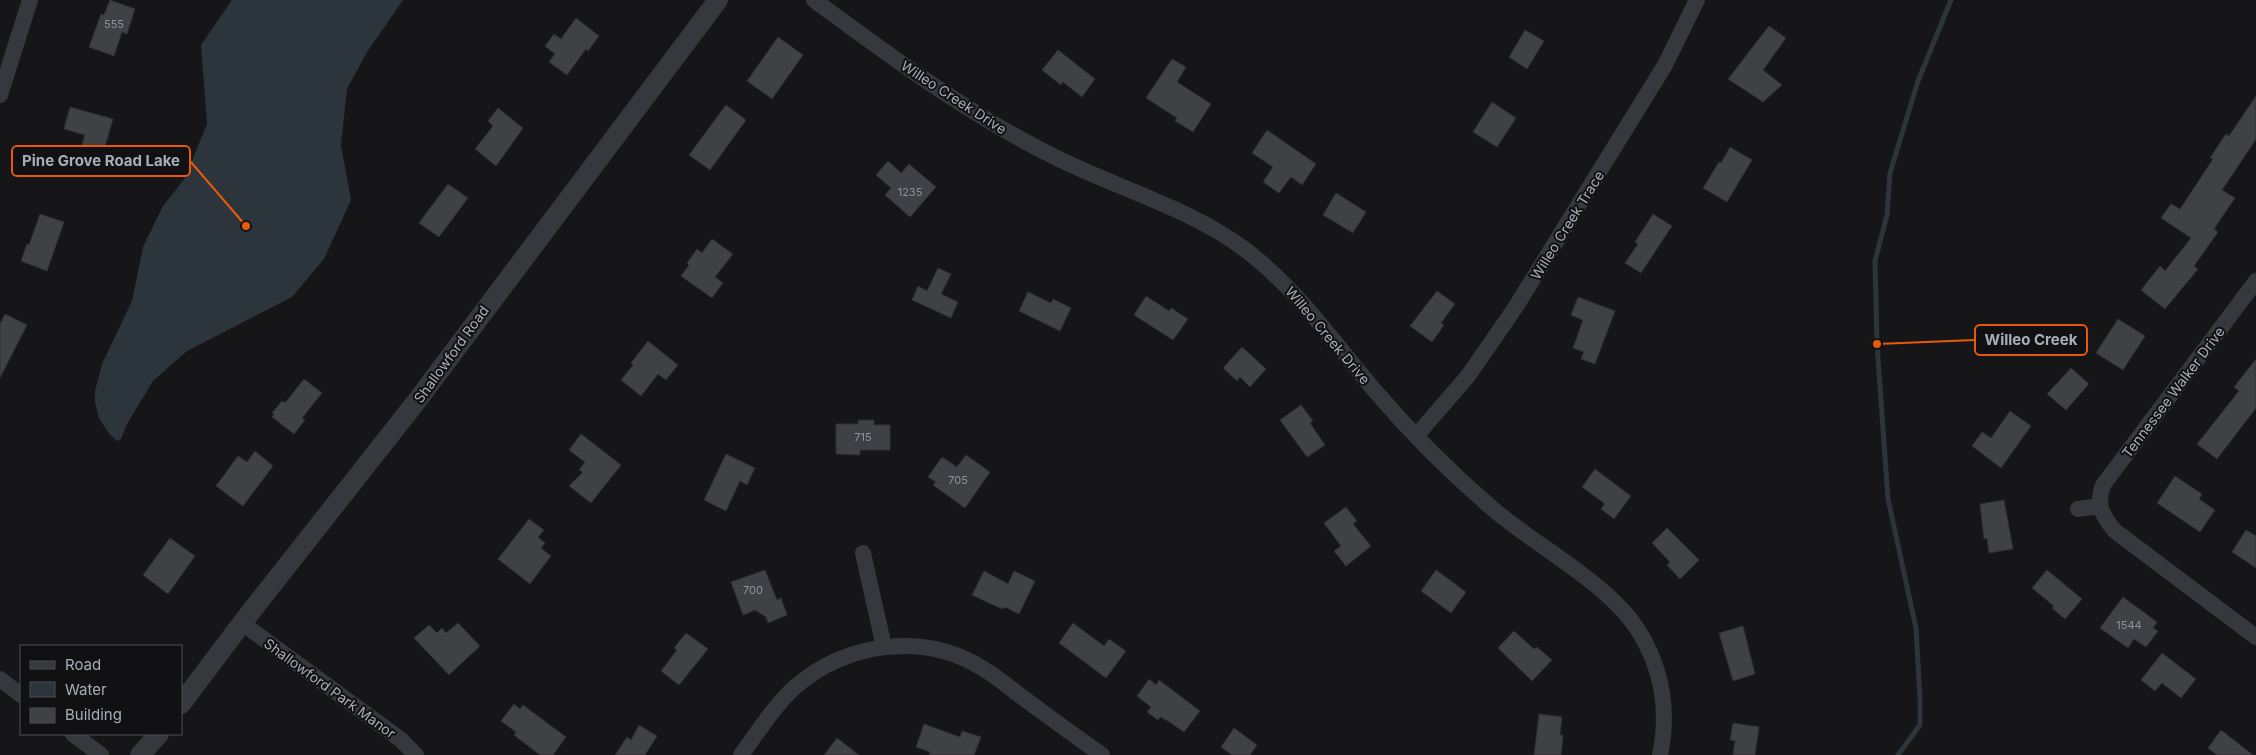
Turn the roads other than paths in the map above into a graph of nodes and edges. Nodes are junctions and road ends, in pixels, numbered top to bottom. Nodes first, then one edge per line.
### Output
1 (30, 0) edge
2 (718, 0) edge
3 (814, 0) edge
4 (1697, 0) edge
5 (0, 94) edge
6 (2256, 281) edge
7 (1416, 436) junction
8 (2100, 506) junction
9 (2078, 509) dead end
10 (863, 553) dead end
11 (242, 623) junction
12 (2256, 637) edge
13 (884, 646) junction
14 (0, 679) edge
15 (20, 694) edge
16 (182, 703) edge
17 (74, 735) edge
18 (157, 735) edge
19 (101, 755) edge
20 (140, 755) edge
21 (416, 755) edge
22 (741, 755) edge
23 (1102, 755) edge
24 (1660, 755) edge

1 - 5 street
2 - 11 street, Shallowford Road
3 - 7 street, Willeo Creek Drive
4 - 7 street, Willeo Creek Trace
6 - 8 street, Tennessee Walker Drive
7 - 24 street, Willeo Creek Drive
8 - 9 street
8 - 12 street
10 - 13 street
11 - 16 street, Shallowford Road
11 - 21 street, Shallowford Park Manor
13 - 22 street
13 - 23 street
14 - 15 street
17 - 19 street
18 - 20 street

